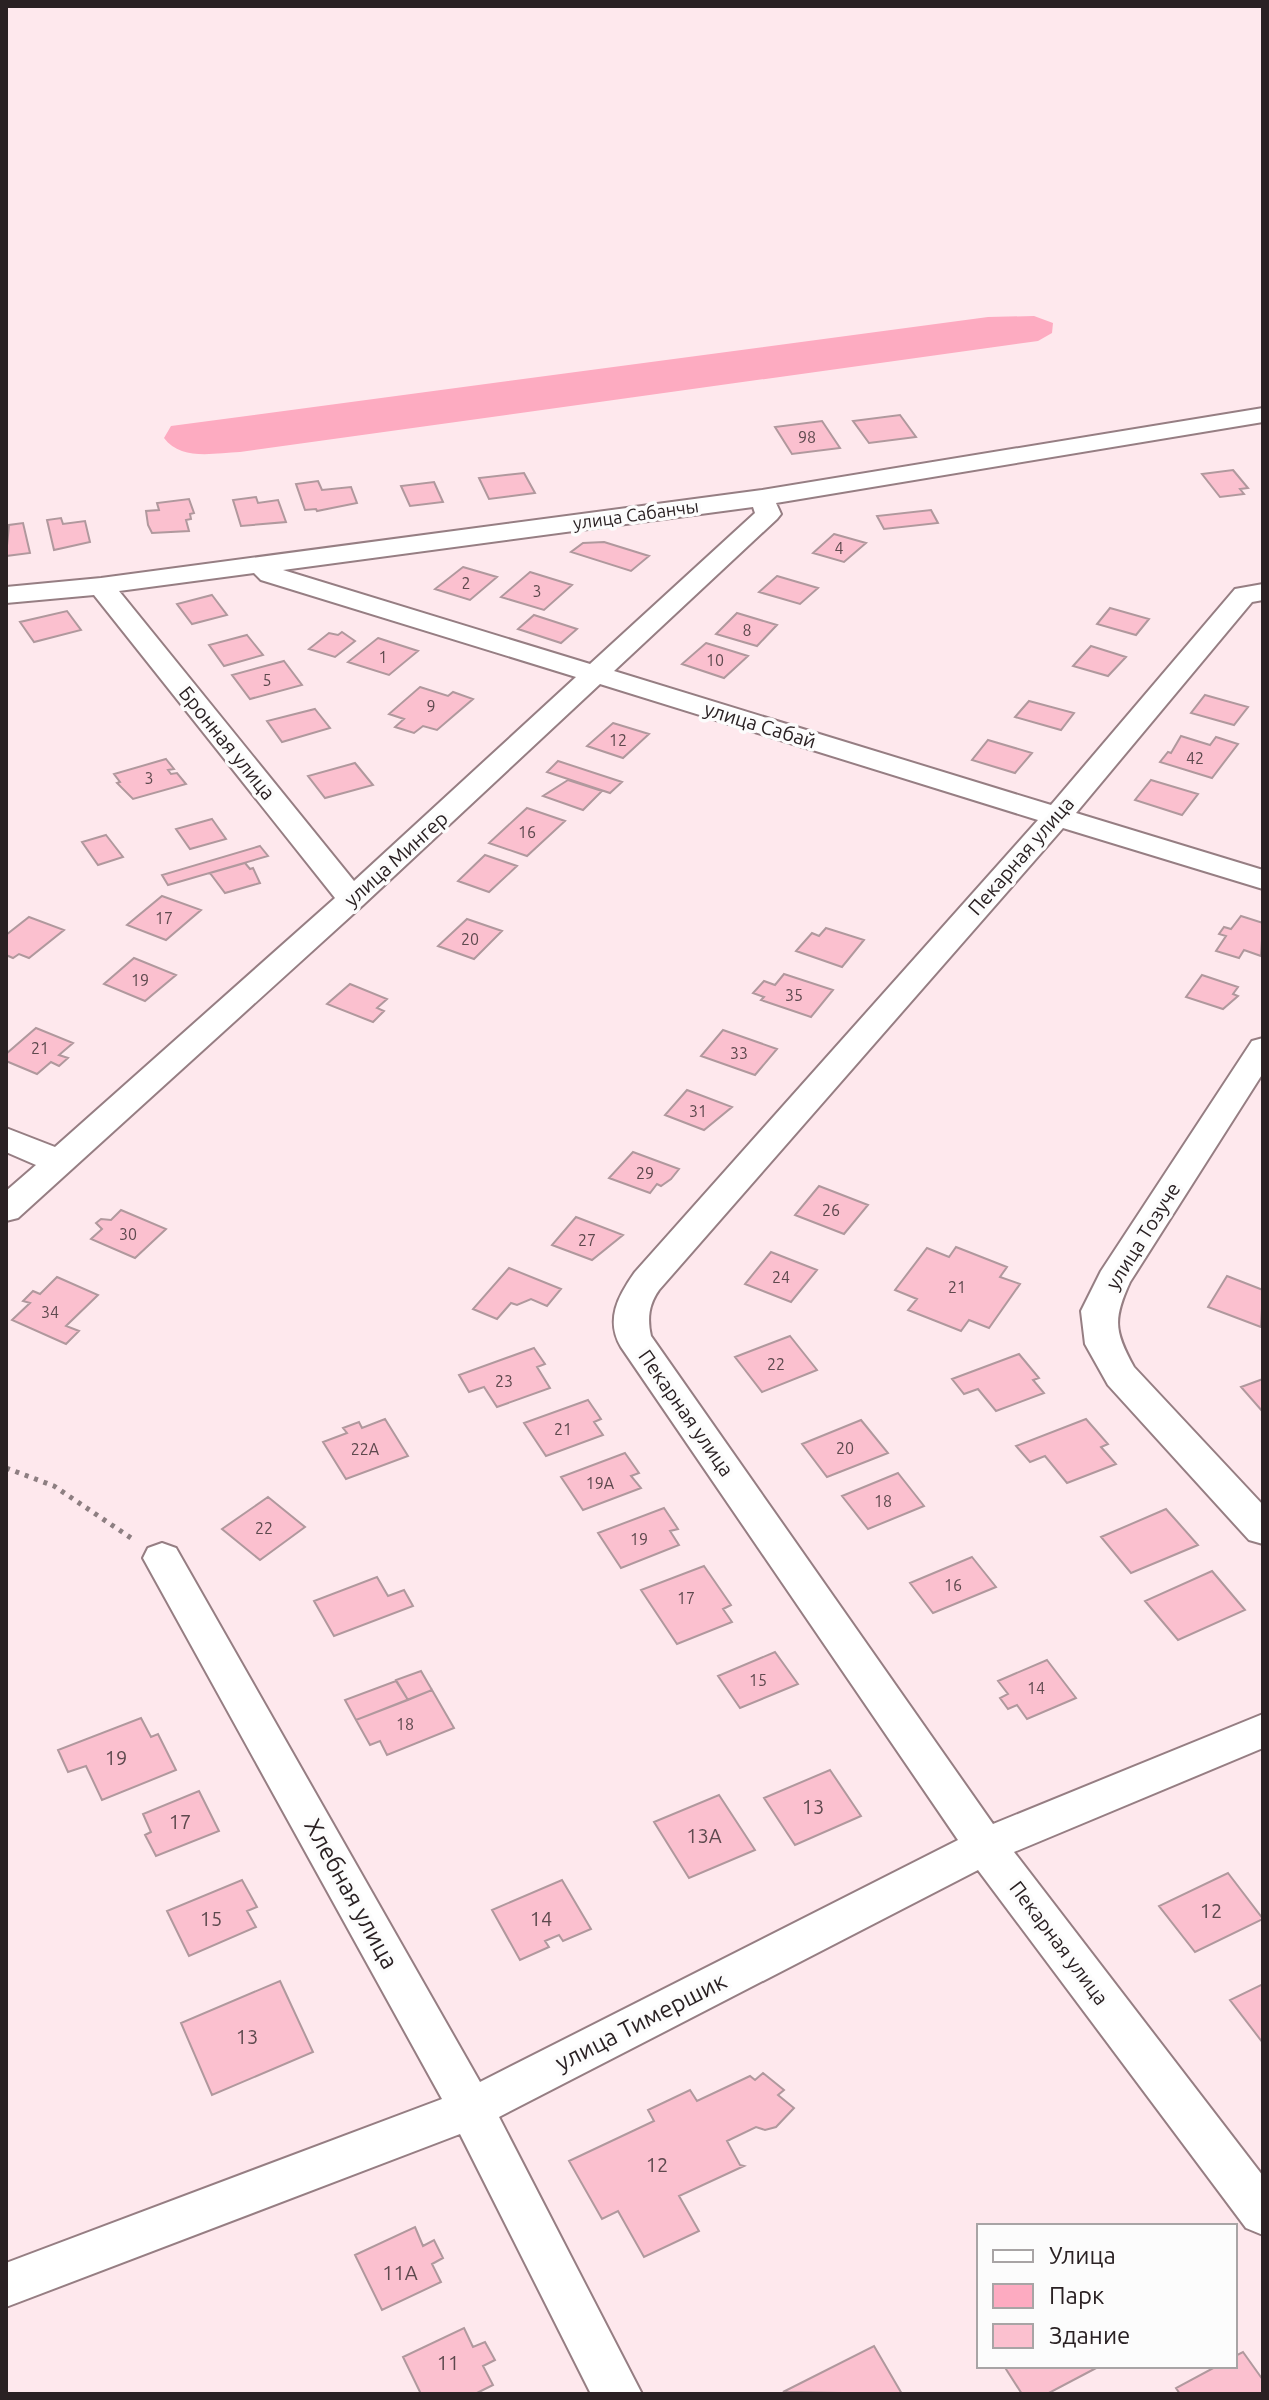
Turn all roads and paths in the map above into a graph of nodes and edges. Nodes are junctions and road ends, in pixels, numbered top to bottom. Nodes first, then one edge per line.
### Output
1 (1263, 415) edge
2 (762, 498) junction
3 (260, 564) junction
4 (101, 586) junction
5 (1263, 592) edge
6 (6, 595) edge
7 (596, 675) junction
8 (1057, 817) junction
9 (1263, 880) edge
10 (352, 899) junction
11 (1263, 1048) edge
12 (6, 1139) edge
13 (59, 1162) junction
14 (6, 1210) edge
15 (6, 1468) edge
16 (1263, 1530) edge
17 (162, 1558) joint
18 (1263, 1730) edge
19 (985, 1846) junction
20 (471, 2109) junction
21 (1263, 2213) edge
22 (6, 2285) edge
23 (617, 2394) edge

1 - 2 street, улица Сабанчы
2 - 3 street, улица Сабанчы
2 - 7 street, улица Мингер
3 - 4 street, улица Сабанчы
3 - 7 street, улица Сабай
4 - 6 street, улица Сабанчы
4 - 10 street, Бронная улица
5 - 8 street, Пекарная улица
7 - 8 street, улица Сабай
7 - 10 street, улица Мингер
8 - 9 street, улица Сабай
8 - 19 street, Пекарная улица
10 - 13 street, улица Мингер
11 - 16 street, улица Тозуче
12 - 13 street
13 - 14 street, улица Мингер
15 - 17 path
17 - 20 street, Хлебная улица
18 - 19 street, улица Тимершик
19 - 20 street, улица Тимершик
19 - 21 street, Пекарная улица
20 - 22 street, улица Тимершик
20 - 23 street, Хлебная улица

